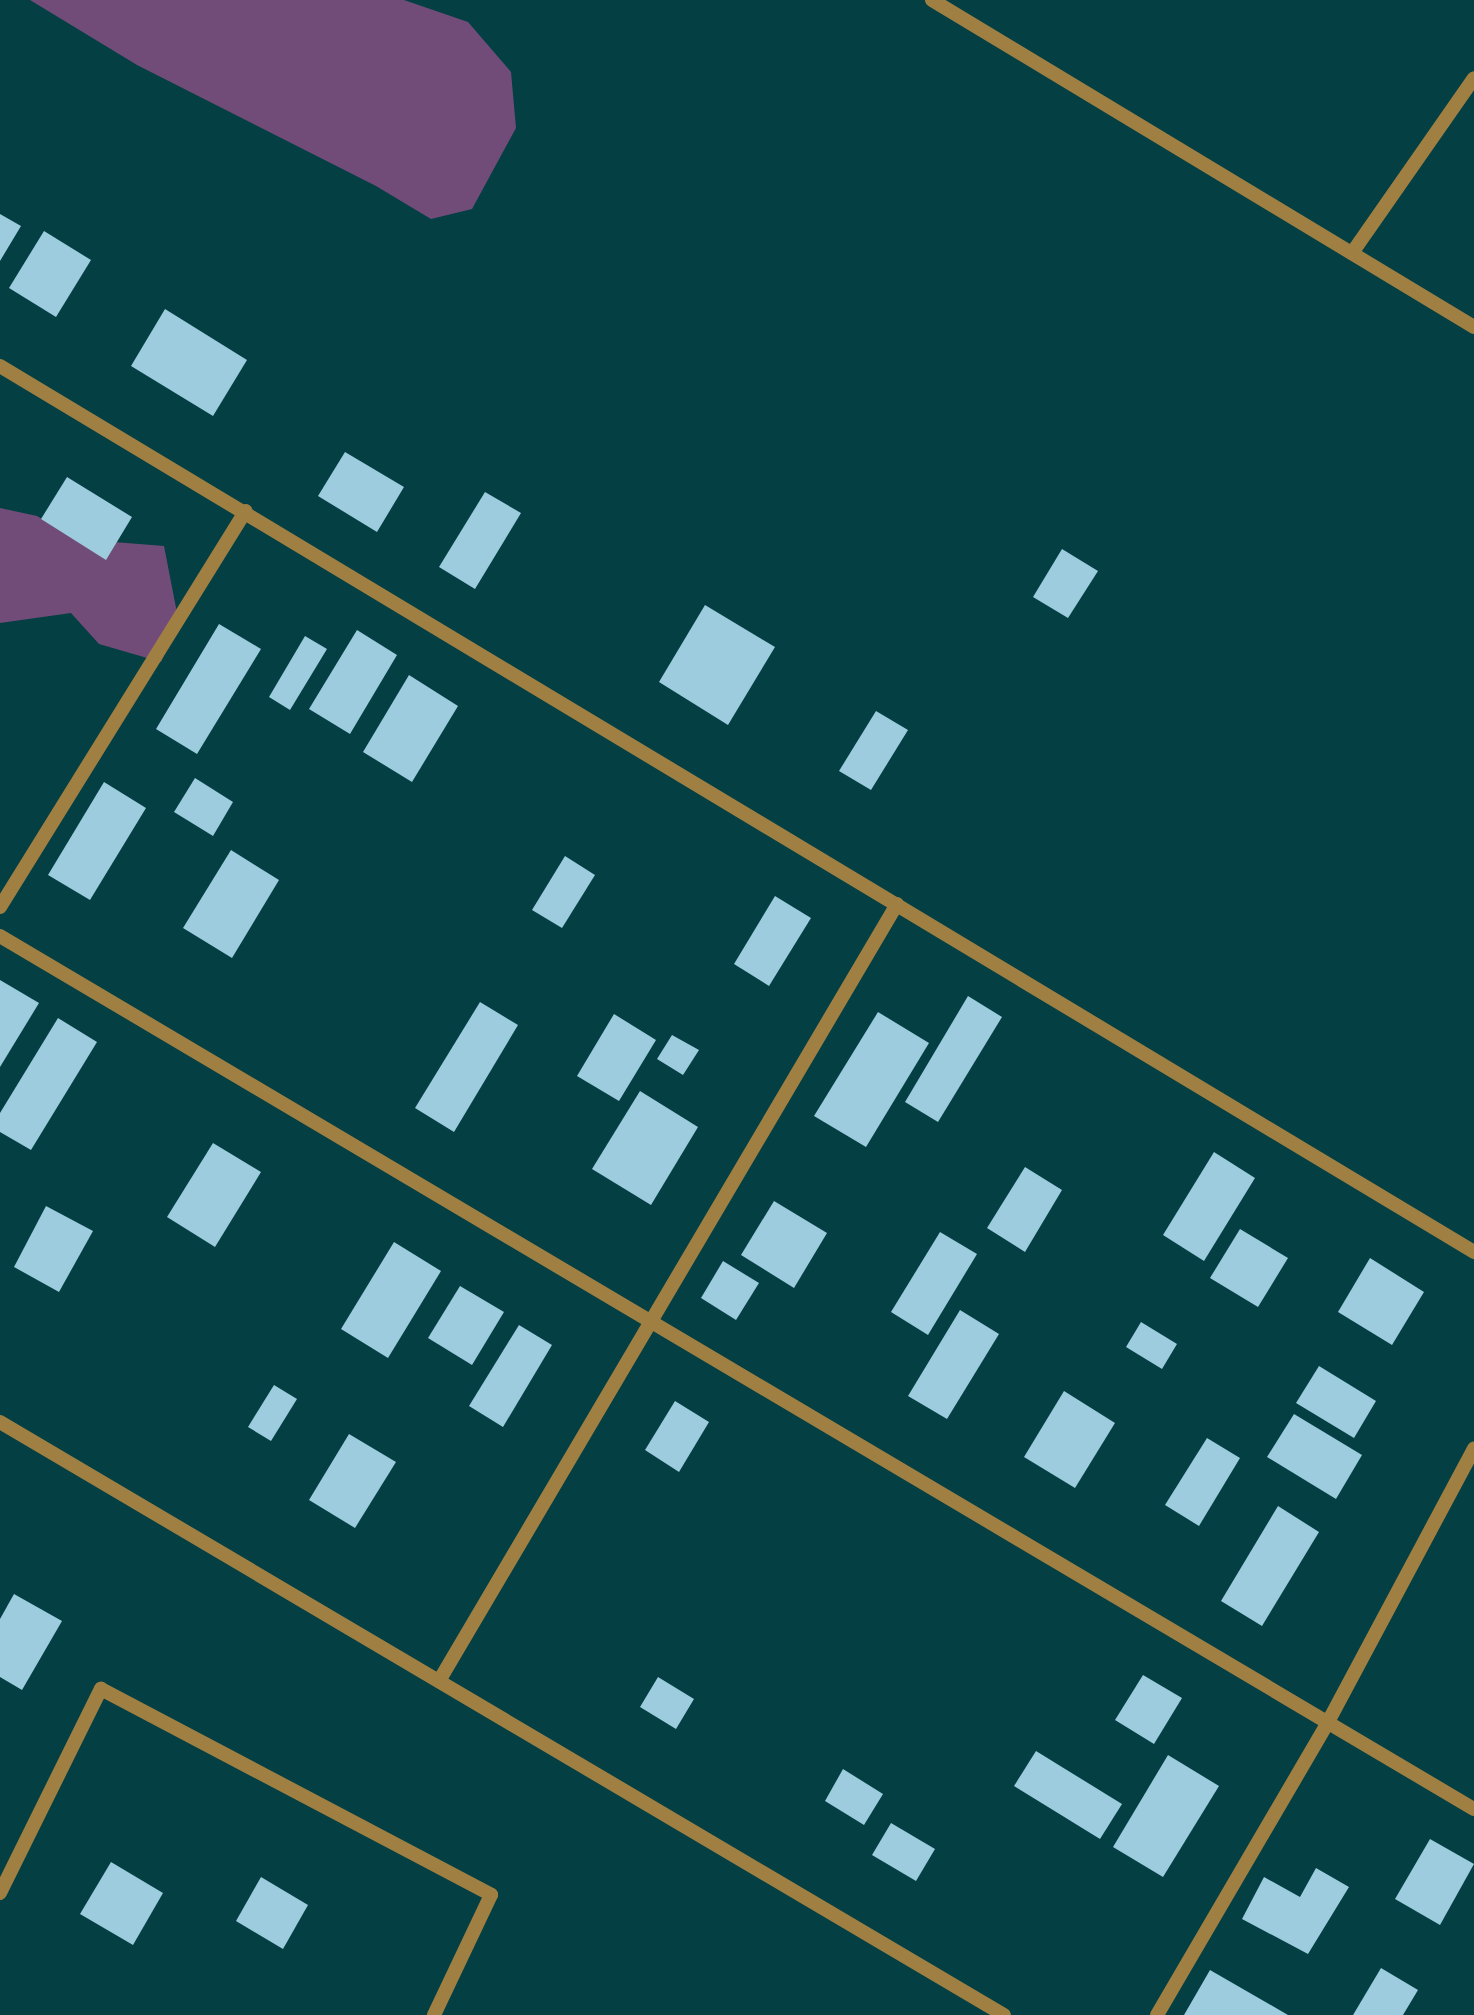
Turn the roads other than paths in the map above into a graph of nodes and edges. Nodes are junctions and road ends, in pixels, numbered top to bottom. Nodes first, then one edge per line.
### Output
1 (932, 0) edge
2 (1474, 78) edge
3 (1352, 253) junction
4 (1474, 327) edge
5 (0, 366) edge
6 (246, 511) junction
7 (897, 904) junction
8 (0, 907) edge
9 (0, 936) edge
10 (1474, 1252) edge
11 (651, 1321) junction
12 (0, 1422) edge
13 (1474, 1448) edge
14 (439, 1681) junction
15 (1328, 1723) junction
16 (1474, 1809) edge
17 (0, 1893) edge
18 (434, 2015) edge
19 (1004, 2015) edge
20 (1157, 2015) edge

1 - 3 street
2 - 3 street
3 - 4 street
5 - 6 street
6 - 7 street
6 - 8 street
7 - 10 street
7 - 11 street
9 - 11 street
11 - 14 street
11 - 15 street
12 - 14 street
13 - 15 street
14 - 19 street
15 - 16 street
15 - 20 street
17 - 18 street

